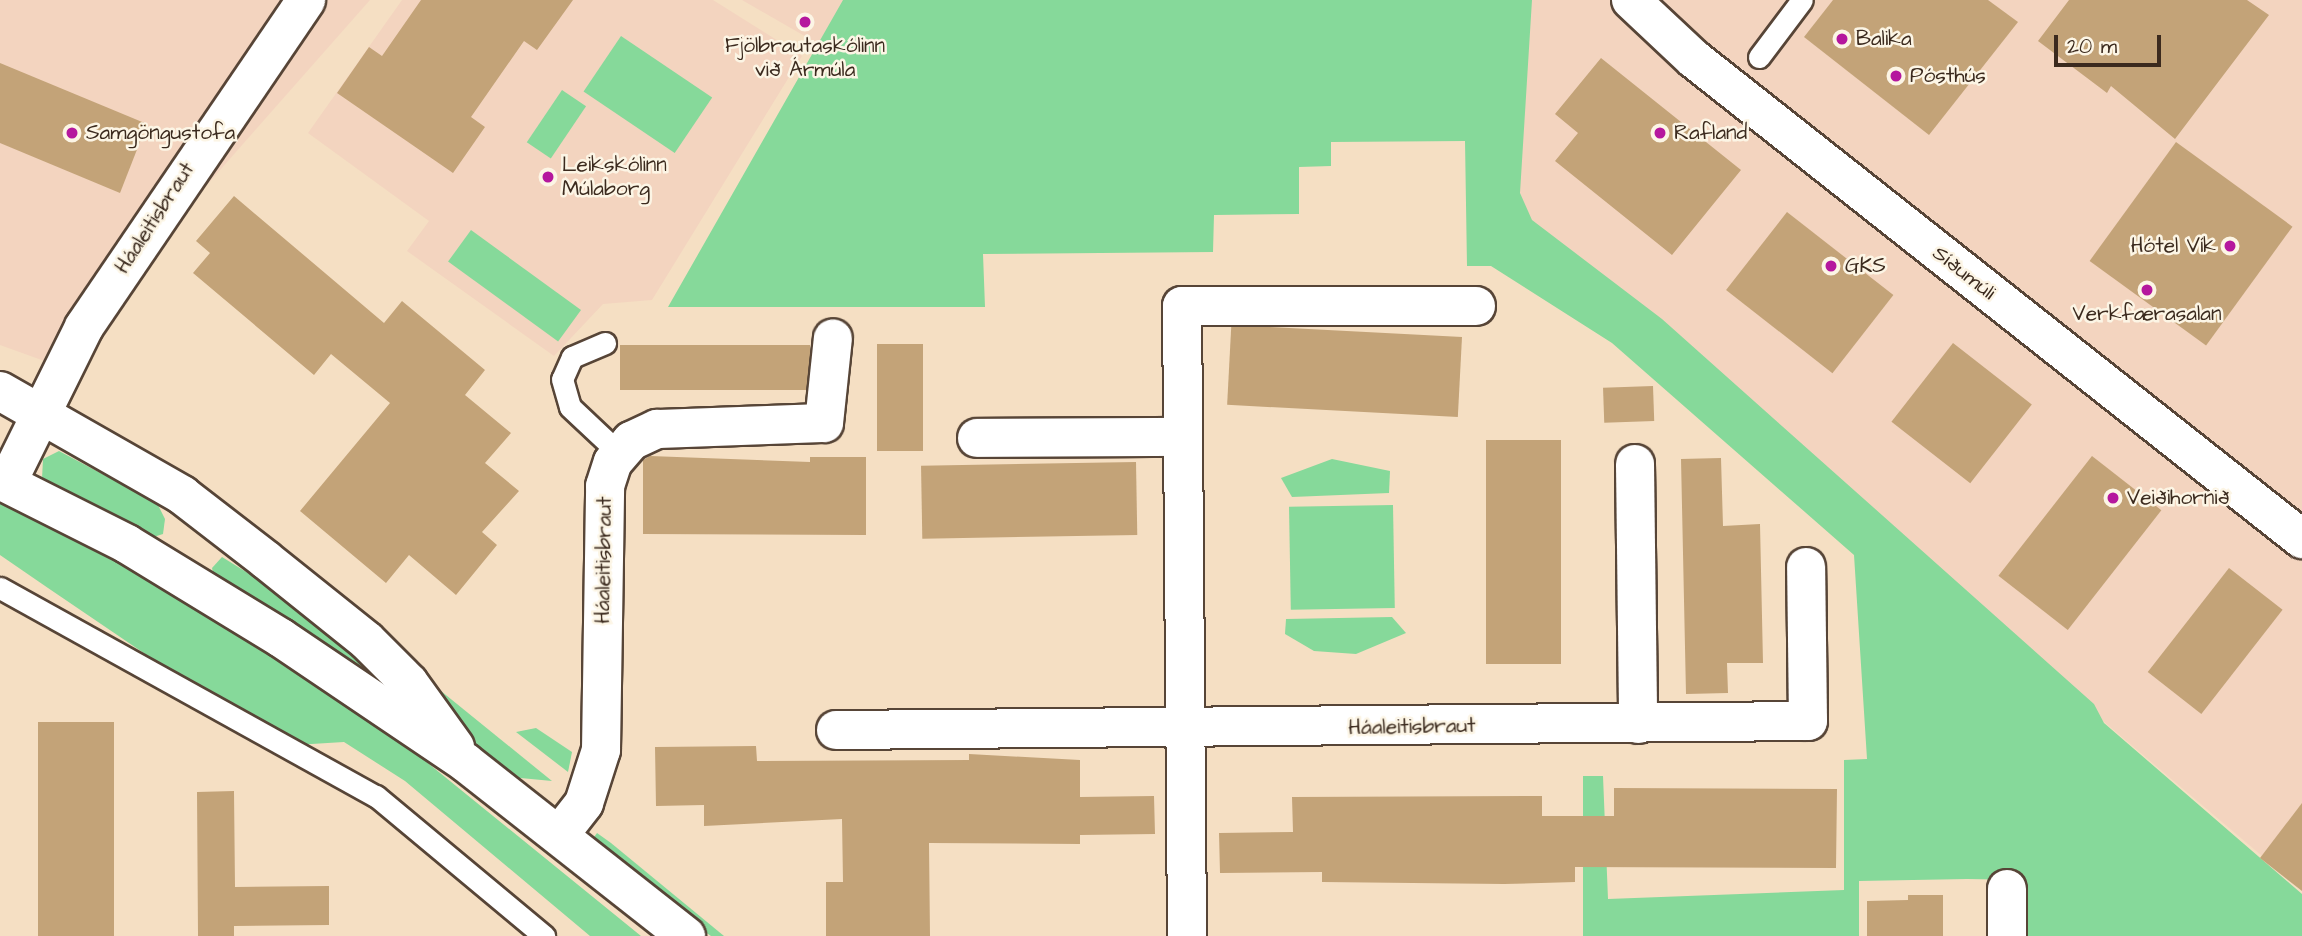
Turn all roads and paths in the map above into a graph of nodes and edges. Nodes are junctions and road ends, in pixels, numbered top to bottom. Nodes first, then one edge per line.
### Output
1 (306, 0) edge
2 (1631, 0) edge
3 (1802, 0) edge
4 (1759, 57) dead end
5 (1476, 306) dead end
6 (833, 338) dead end
7 (605, 343) dead end
8 (0, 391) edge
9 (43, 411) junction
10 (1183, 437) junction
11 (977, 438) dead end
12 (618, 453) junction
13 (1635, 464) dead end
14 (3, 482) edge
15 (2302, 539) edge
16 (1806, 567) dead end
17 (0, 588) edge
18 (1638, 724) junction
19 (1185, 729) junction
20 (836, 730) dead end
21 (466, 763) junction
22 (560, 834) junction
23 (2007, 889) dead end
24 (544, 936) edge
25 (685, 936) edge
26 (1186, 936) edge
27 (2007, 936) edge

1 - 9 street, Háaleitisbraut
2 - 15 street, Síðumúli
3 - 4 lane
5 - 10 street
6 - 12 street
7 - 12 lane
8 - 9 street, Háaleitisbraut
9 - 14 street, Háaleitisbraut
9 - 21 street, Háaleitisbraut
10 - 11 street
10 - 19 street
12 - 22 street, Háaleitisbraut
13 - 18 street
14 - 21 street, Háaleitisbraut
16 - 18 street, Háaleitisbraut
17 - 24 lane
18 - 19 street, Háaleitisbraut
19 - 20 street, Háaleitisbraut
19 - 26 street
21 - 22 street, Háaleitisbraut
22 - 25 street, Háaleitisbraut
23 - 27 street

